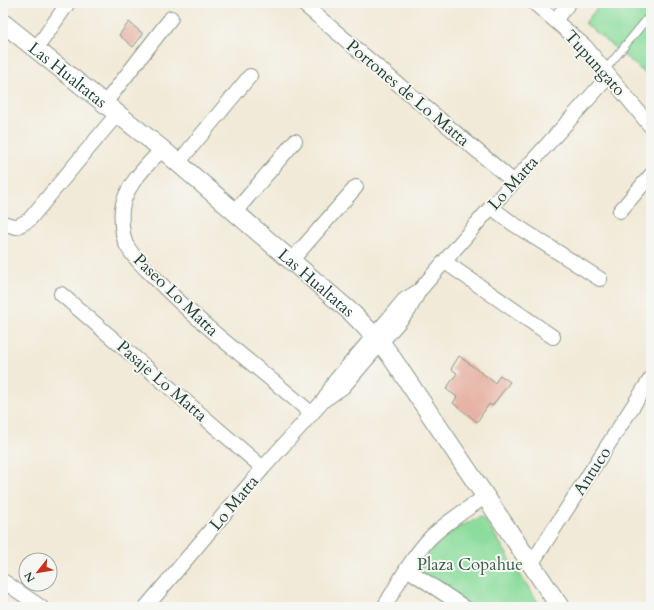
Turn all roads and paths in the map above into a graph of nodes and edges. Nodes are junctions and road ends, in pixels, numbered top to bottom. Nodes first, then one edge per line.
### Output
1 (68, 3) edge
2 (302, 3) edge
3 (534, 3) edge
4 (569, 3) edge
5 (651, 14) edge
6 (171, 18) dead end
7 (555, 20) junction
8 (3, 23) edge
9 (36, 49) junction
10 (607, 73) junction
11 (250, 76) dead end
12 (111, 108) junction
13 (651, 127) edge
14 (295, 141) dead end
15 (162, 148) junction
16 (178, 162) junction
17 (651, 175) edge
18 (514, 182) junction
19 (356, 187) dead end
20 (491, 207) junction
21 (620, 211) dead end
22 (235, 212) junction
23 (10, 225) edge
24 (291, 261) junction
25 (445, 262) junction
26 (600, 279) dead end
27 (61, 294) dead end
28 (553, 337) dead end
29 (378, 339) junction
30 (651, 378) edge
31 (312, 414) junction
32 (263, 468) junction
33 (486, 496) junction
34 (532, 563) junction
35 (407, 569) junction
36 (3, 581) edge
37 (41, 607) edge
38 (146, 607) edge
39 (384, 607) edge
40 (464, 607) edge
41 (560, 607) edge

1 - 9 street
2 - 18 street, Portones de Lo Matta
3 - 7 street, Tupungato
4 - 7 street
5 - 10 lane
6 - 12 street
7 - 10 street, Tupungato
8 - 9 street, Las Hualtatas
9 - 12 street, Las Hualtatas
10 - 13 street, Tupungato
10 - 18 street, Lo Matta
11 - 16 street
12 - 15 street, Las Hualtatas
12 - 23 street
14 - 22 street
15 - 16 street, Las Hualtatas
15 - 31 street, Paseo Lo Matta
16 - 22 street, Las Hualtatas
17 - 21 street
18 - 20 street, Lo Matta
19 - 24 street
20 - 25 street, Lo Matta
20 - 26 street
22 - 24 street, Las Hualtatas
24 - 29 street, Las Hualtatas
25 - 28 street
25 - 29 street, Lo Matta
27 - 32 street, Pasaje Lo Matta
29 - 31 street, Lo Matta
29 - 33 street, Las Hualtatas
30 - 34 street, Antuco
31 - 32 street, Lo Matta
32 - 38 street, Lo Matta
33 - 34 street, Las Hualtatas
33 - 35 street
34 - 41 street, Las Hualtatas
35 - 39 street
35 - 40 street
36 - 37 street

